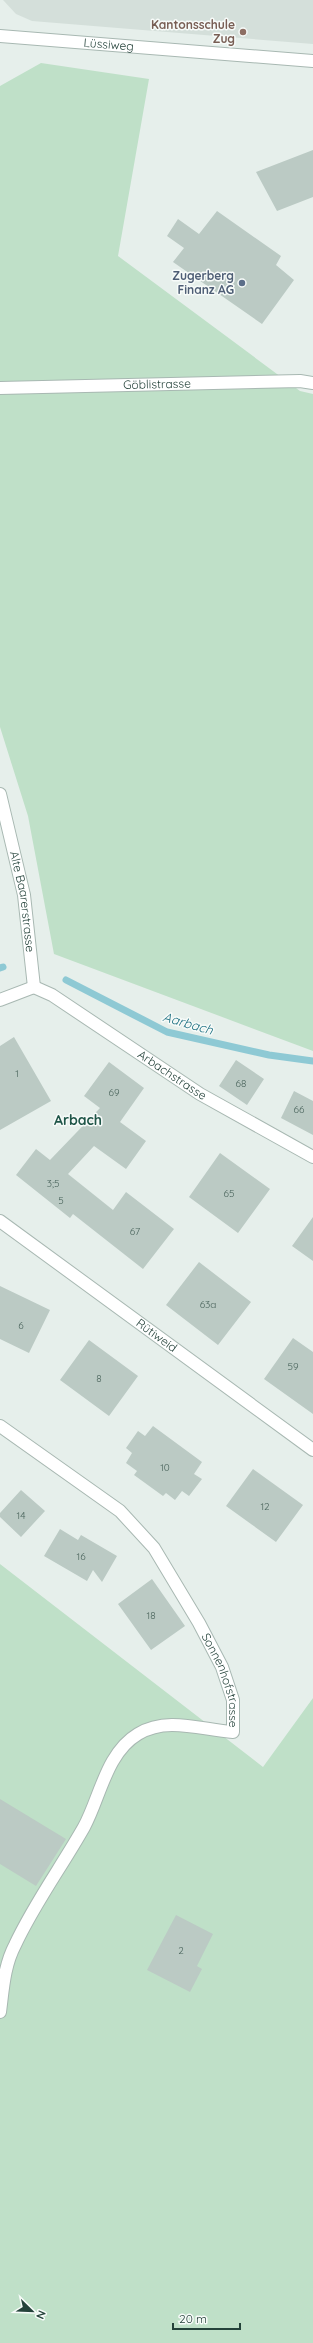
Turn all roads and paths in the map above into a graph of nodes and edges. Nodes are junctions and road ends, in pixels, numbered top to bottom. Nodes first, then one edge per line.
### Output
1 (0, 36) edge
2 (313, 61) edge
3 (313, 383) edge
4 (0, 388) edge
5 (0, 794) edge
6 (34, 987) junction
7 (0, 1000) edge
8 (313, 1157) edge
9 (0, 1221) edge
10 (0, 1426) edge
11 (313, 1450) edge
12 (0, 2012) edge

1 - 2 street, Lüssiweg
3 - 4 street, Göblistrasse
5 - 6 street, Alte Baarerstrasse
6 - 7 street
6 - 8 street, Arbachstrasse
9 - 11 street, Rütiweid
10 - 12 street, Sonnenhofstrasse

